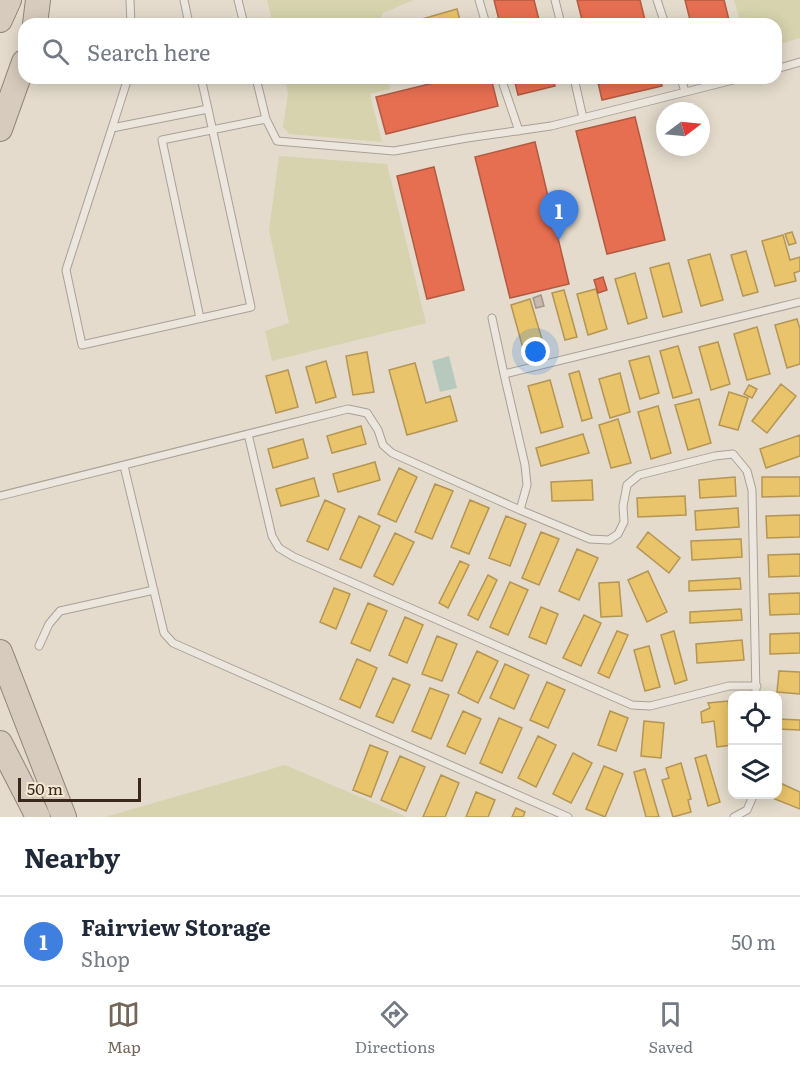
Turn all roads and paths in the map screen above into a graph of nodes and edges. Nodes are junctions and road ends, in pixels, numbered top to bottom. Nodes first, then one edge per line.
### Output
1 (9, 0) edge
2 (38, 0) edge
3 (130, 0) edge
4 (184, 0) edge
5 (238, 0) edge
6 (479, 0) edge
7 (555, 0) edge
8 (657, 0) edge
9 (35, 18) edge
10 (131, 18) edge
11 (188, 18) edge
12 (242, 18) edge
13 (484, 18) edge
14 (560, 18) edge
15 (663, 18) edge
16 (0, 20) edge
17 (800, 62) edge
18 (782, 67) edge
19 (18, 79) edge
20 (126, 84) edge
21 (202, 84) edge
22 (257, 84) edge
23 (503, 84) edge
24 (575, 84) edge
25 (683, 84) edge
26 (717, 84) edge
27 (685, 92) junction
28 (207, 109) junction
29 (583, 118) junction
30 (266, 119) junction
31 (112, 128) junction
32 (0, 129) edge
33 (213, 129) junction
34 (519, 130) junction
35 (800, 302) edge
36 (200, 318) junction
37 (492, 318) dead end
38 (504, 374) junction
39 (248, 434) junction
40 (124, 466) junction
41 (0, 496) edge
42 (520, 510) junction
43 (154, 590) junction
44 (39, 646) dead end
45 (0, 652) edge
46 (757, 686) junction
47 (756, 691) edge
48 (0, 743) edge
49 (752, 799) edge
50 (38, 817) edge
51 (64, 817) edge
52 (568, 817) edge
53 (734, 817) edge

1 - 16 highway
2 - 9 highway
3 - 10 lane
4 - 11 lane
5 - 12 lane
6 - 13 lane
7 - 14 lane
8 - 15 lane
17 - 18 lane
19 - 32 highway
20 - 31 lane
21 - 28 lane
22 - 30 lane
23 - 34 lane
24 - 29 lane
25 - 27 lane
26 - 27 lane
27 - 29 lane
28 - 31 lane
28 - 33 lane
29 - 34 lane
30 - 33 lane
30 - 34 lane
31 - 36 lane
33 - 36 lane
33 - 36 lane
35 - 38 lane
37 - 38 lane
38 - 42 lane
39 - 40 lane
39 - 42 lane
39 - 46 lane
40 - 41 lane
40 - 43 lane
42 - 46 lane
43 - 44 lane
43 - 52 lane
45 - 51 highway
46 - 47 lane
48 - 50 highway
49 - 53 lane

